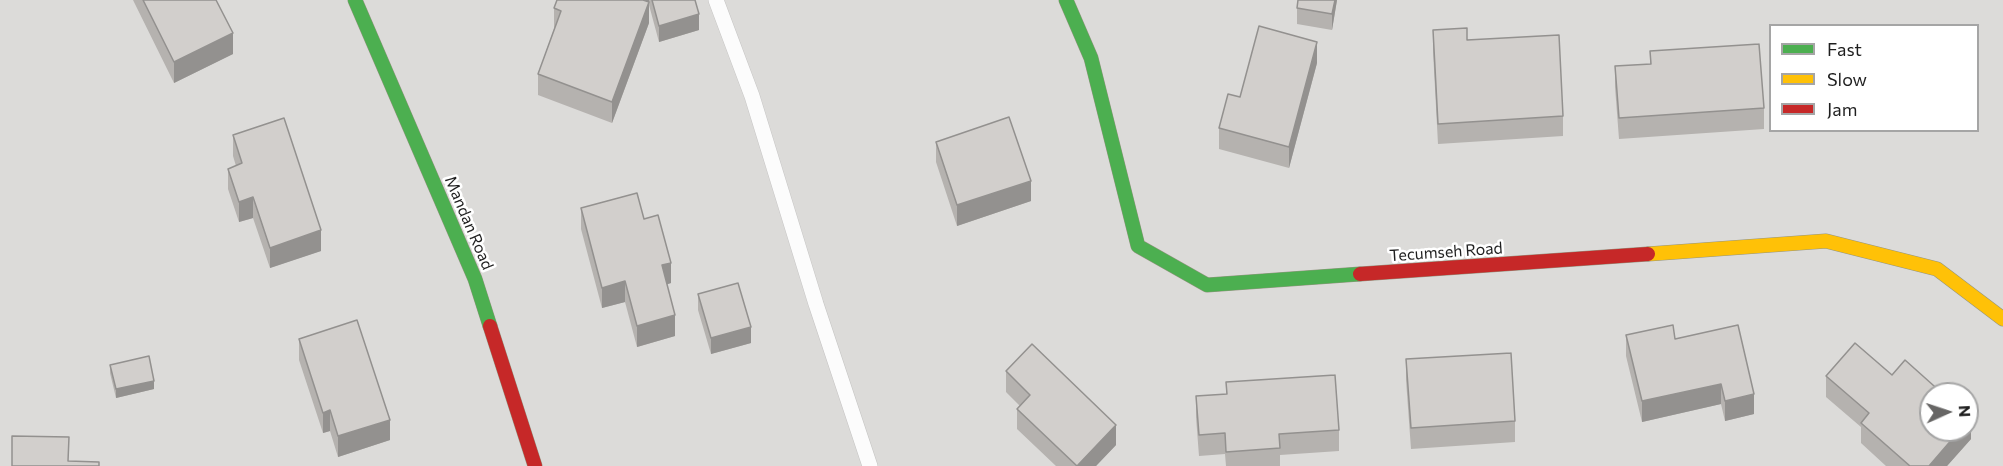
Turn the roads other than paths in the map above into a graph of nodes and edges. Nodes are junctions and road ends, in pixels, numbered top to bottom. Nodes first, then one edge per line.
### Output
1 (355, 0) edge
2 (716, 0) edge
3 (1066, 0) edge
4 (2002, 317) edge
5 (535, 466) edge
6 (870, 466) edge

1 - 5 street, Mandan Road
2 - 6 lane
3 - 4 street, Tecumseh Road

